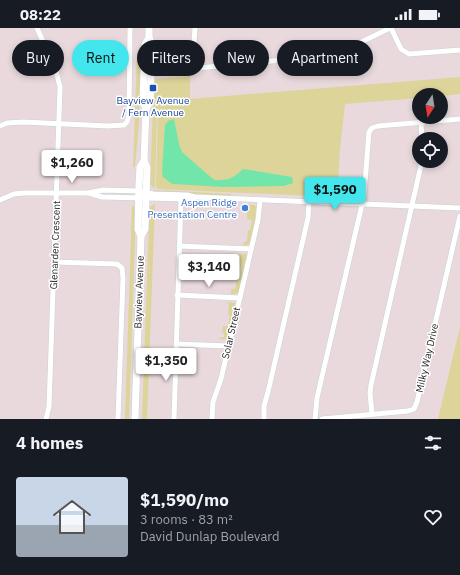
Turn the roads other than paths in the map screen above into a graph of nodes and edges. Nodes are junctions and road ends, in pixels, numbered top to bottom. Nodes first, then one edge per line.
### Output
1 (37, 28) edge
2 (130, 28) edge
3 (149, 28) edge
4 (195, 28) edge
5 (391, 28) edge
6 (148, 40) edge
7 (194, 40) edge
8 (460, 50) edge
9 (205, 67) edge
10 (147, 76) edge
11 (460, 119) edge
12 (448, 120) edge
13 (58, 124) junction
14 (412, 124) edge
15 (0, 126) edge
16 (421, 168) edge
17 (56, 192) junction
18 (142, 195) junction
19 (195, 197) junction
20 (181, 199) junction
21 (0, 200) edge
22 (260, 200) junction
23 (309, 202) junction
24 (362, 203) junction
25 (413, 205) junction
26 (460, 208) edge
27 (460, 216) edge
28 (179, 246) junction
29 (251, 249) junction
30 (54, 262) junction
31 (177, 295) junction
32 (240, 298) junction
33 (176, 344) junction
34 (228, 346) junction
35 (372, 414) junction
36 (46, 419) edge
37 (118, 419) edge
38 (135, 419) edge
39 (174, 419) edge
40 (212, 419) edge
41 (264, 419) edge
42 (315, 419) edge
43 (322, 419) edge

1 - 13 street, Glenarden Crescent
2 - 13 street
3 - 6 main road, Bayview Avenue
4 - 7 street
5 - 8 street
5 - 9 street
10 - 18 main road, Bayview Avenue
11 - 12 street
13 - 15 street
13 - 17 street, Glenarden Crescent
14 - 24 street
16 - 25 street
17 - 18 street
17 - 21 street
17 - 30 street, Glenarden Crescent
18 - 19 street
18 - 20 street
18 - 38 main road, Bayview Avenue
19 - 20 street
19 - 22 street
20 - 28 street
22 - 23 street
22 - 29 street, Solar Street
23 - 24 street
23 - 41 street
24 - 25 street
24 - 42 street
25 - 26 street
25 - 35 street
27 - 35 street, Milky Way Drive
28 - 29 street
28 - 31 street
29 - 32 street, Solar Street
30 - 36 street, Glenarden Crescent
30 - 37 street
31 - 32 street
31 - 33 street
32 - 34 street, Solar Street
33 - 34 street
33 - 39 street
34 - 40 street, Solar Street
35 - 43 street, Milky Way Drive

